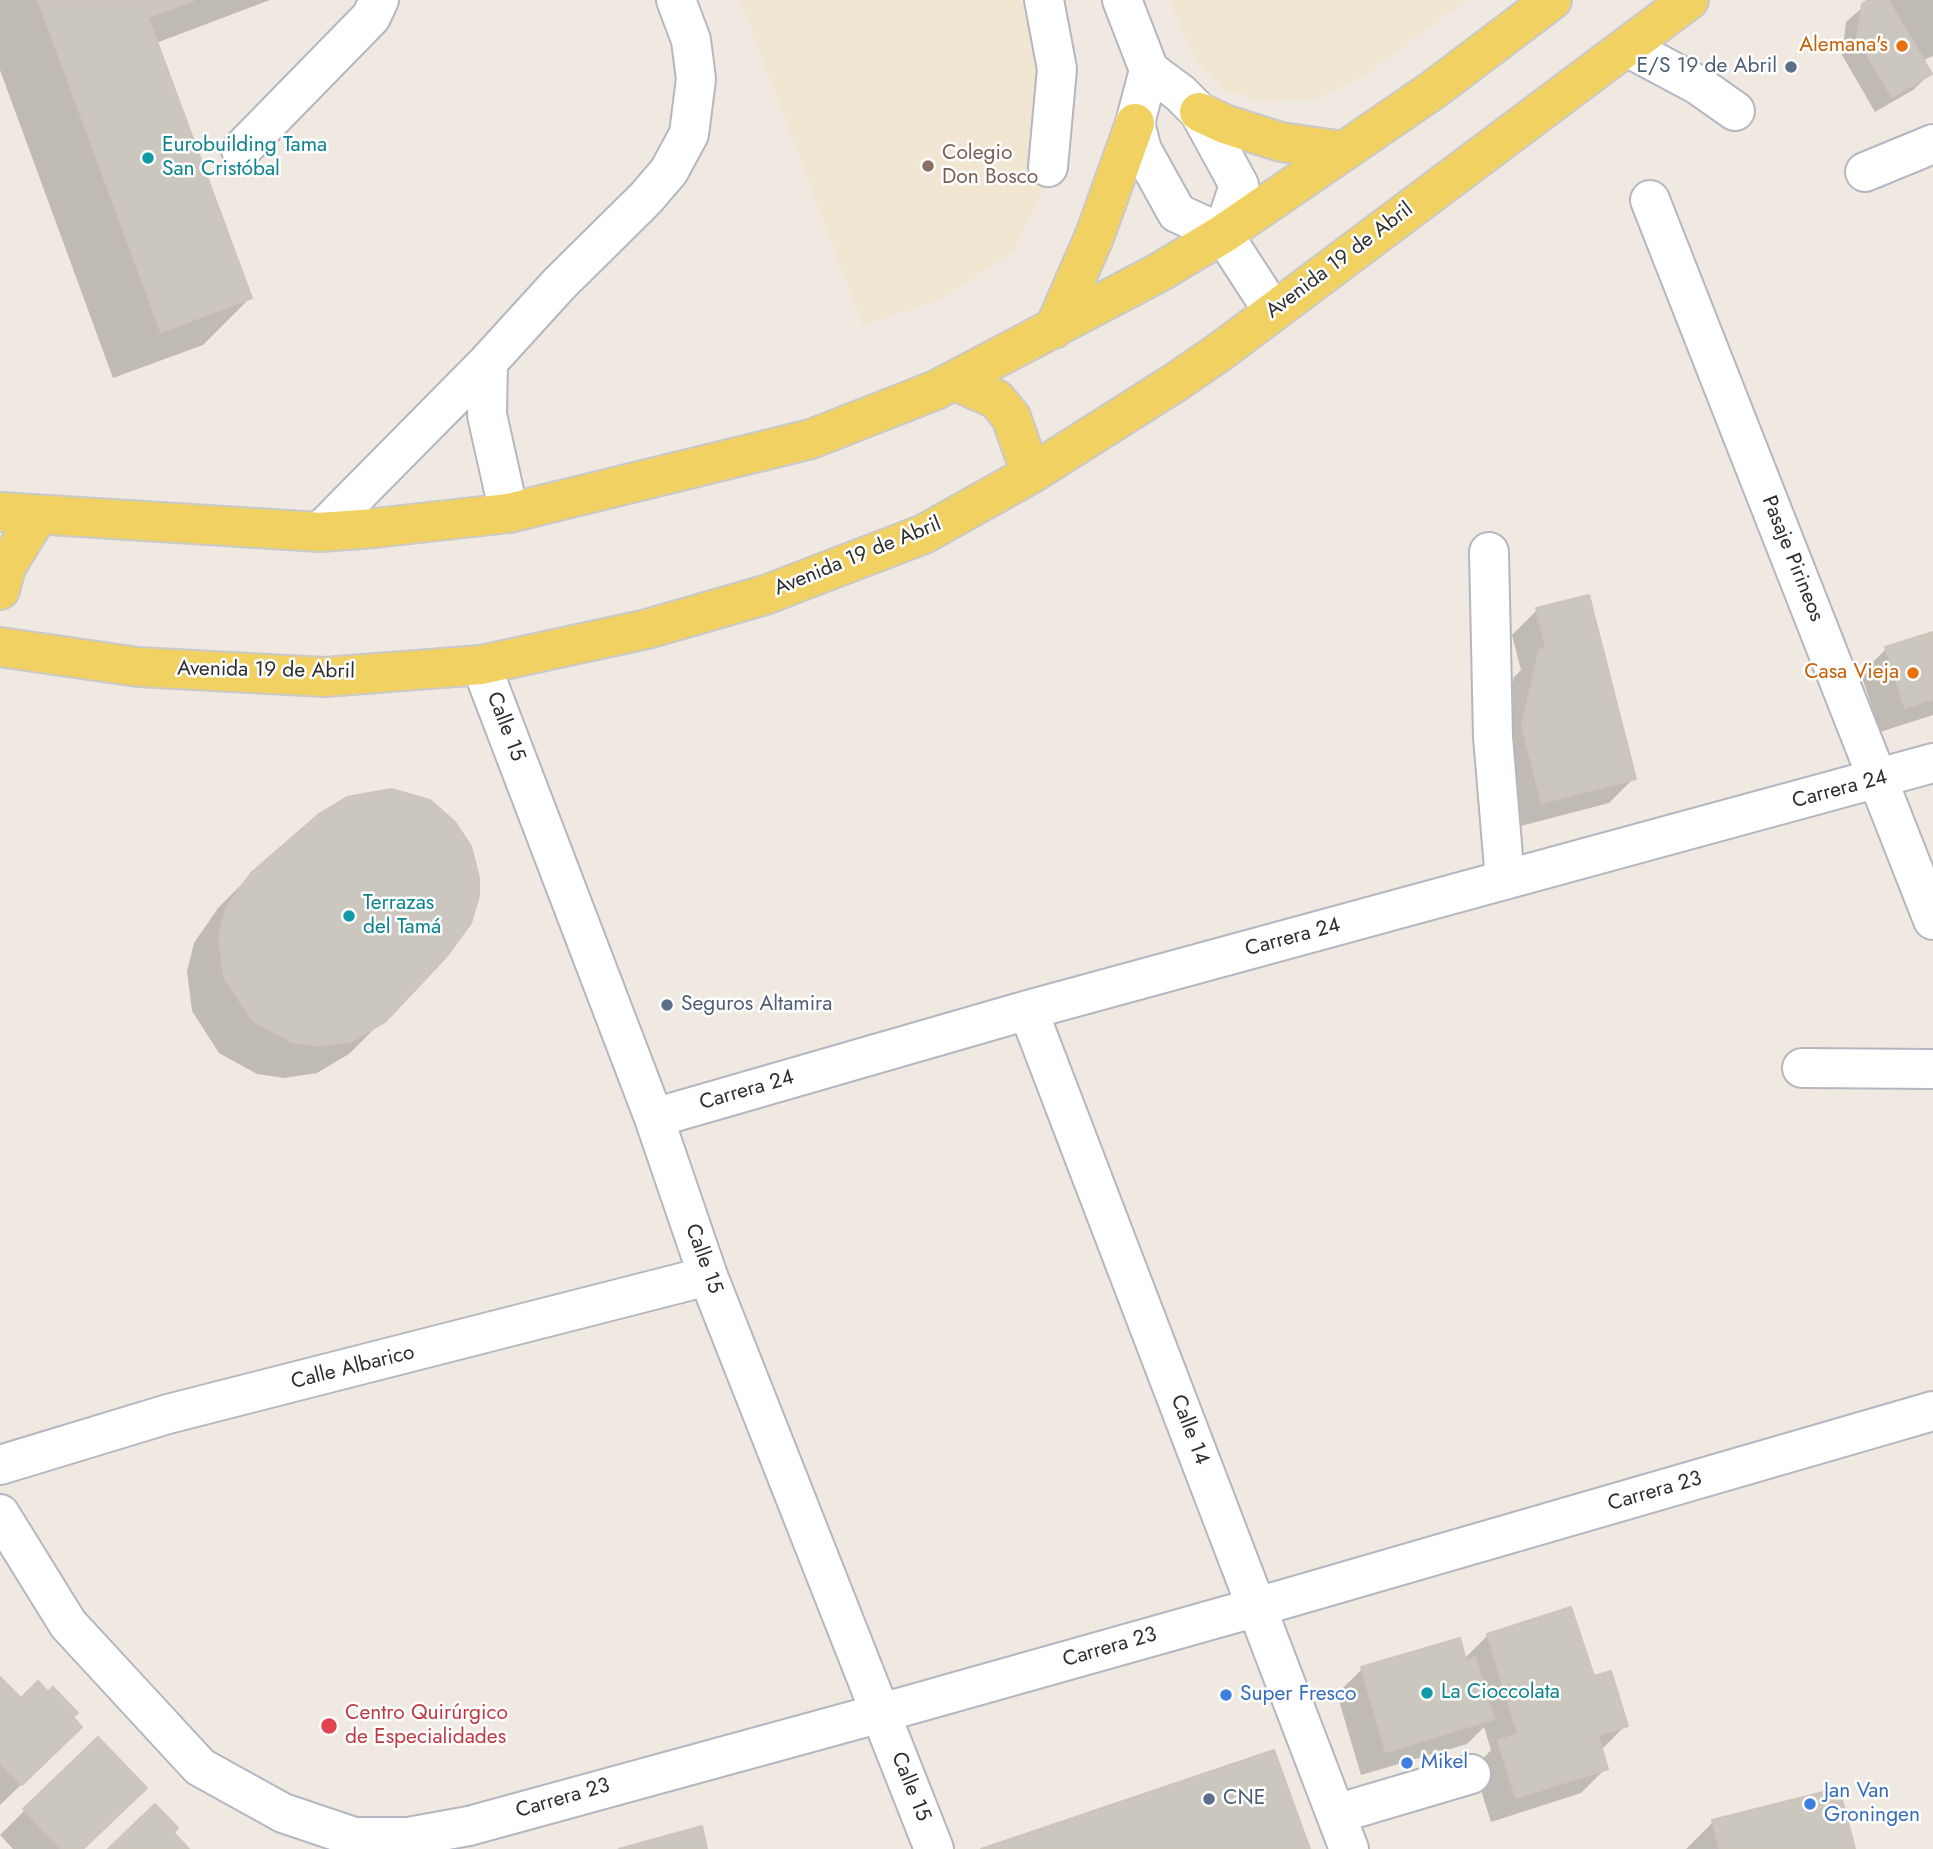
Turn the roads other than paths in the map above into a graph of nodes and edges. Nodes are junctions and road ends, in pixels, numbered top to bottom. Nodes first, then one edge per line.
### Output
1 (379, 0) edge
2 (676, 0) edge
3 (1044, 0) edge
4 (1122, 0) edge
5 (1552, 0) edge
6 (1689, 0) edge
7 (1627, 47) junction
8 (1149, 70) junction
9 (1735, 111) dead end
10 (1199, 112) junction
11 (1135, 123) junction
12 (1933, 144) edge
13 (241, 150) dead end
14 (1344, 151) junction
15 (1048, 167) dead end
16 (1866, 173) dead end
17 (1650, 200) dead end
18 (1223, 234) junction
19 (1273, 311) junction
20 (1054, 329) junction
21 (488, 362) junction
22 (955, 381) junction
23 (1031, 474) junction
24 (0, 512) edge
25 (509, 513) junction
26 (38, 515) junction
27 (320, 532) junction
28 (1489, 552) dead end
29 (0, 593) edge
30 (6, 649) edge
31 (481, 665) junction
32 (1933, 763) edge
33 (1879, 779) junction
34 (1504, 880) junction
35 (1933, 920) edge
36 (1028, 1010) junction
37 (1802, 1068) dead end
38 (1933, 1069) edge
39 (654, 1118) junction
40 (708, 1276) junction
41 (1933, 1411) edge
42 (0, 1465) edge
43 (0, 1514) edge
44 (1257, 1607) junction
45 (881, 1713) junction
46 (1471, 1774) dead end
47 (1342, 1832) edge
48 (934, 1849) edge

1 - 13 street
2 - 21 street
3 - 15 street
4 - 8 street
5 - 14 main road
6 - 7 main road, Avenida 19 de Abril
7 - 9 street
7 - 19 main road, Avenida 19 de Abril
8 - 10 street
8 - 11 street
10 - 14 main road
10 - 18 street
11 - 18 street
11 - 20 main road
12 - 16 street
14 - 18 main road
17 - 33 street, Pasaje Pirineos
18 - 19 street
18 - 20 main road
19 - 23 main road, Avenida 19 de Abril
20 - 22 main road
21 - 25 street
21 - 27 street
22 - 23 main road
22 - 25 main road
23 - 31 main road, Avenida 19 de Abril
24 - 26 main road
25 - 27 main road
26 - 27 main road
26 - 29 main road
28 - 34 street
29 - 30 main road
30 - 31 main road, Avenida 19 de Abril
31 - 39 street, Calle 15
32 - 33 street, Carrera 24
33 - 34 street, Carrera 24
33 - 35 street, Pasaje Pirineos
34 - 36 street, Carrera 24
36 - 39 street, Carrera 24
36 - 44 street, Calle 14
37 - 38 street
39 - 40 street, Calle 15
40 - 42 street, Calle Albarico
40 - 45 street, Calle 15
41 - 44 street, Carrera 23
43 - 45 street, Carrera 23
44 - 45 street, Carrera 23
44 - 47 street, Calle 14
45 - 48 street, Calle 15
46 - 47 street

